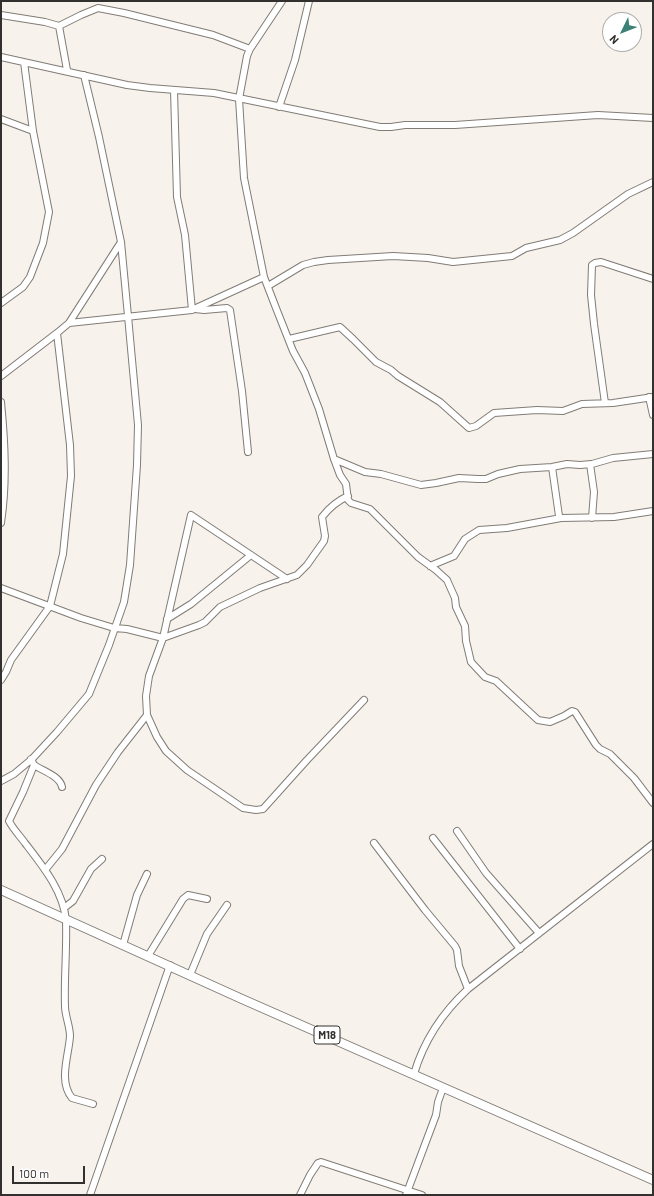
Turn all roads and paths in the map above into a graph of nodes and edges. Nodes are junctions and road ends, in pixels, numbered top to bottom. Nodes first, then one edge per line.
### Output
1 (282, 1) edge
2 (309, 1) edge
3 (1, 15) edge
4 (60, 26) junction
5 (250, 48) junction
6 (1, 57) edge
7 (24, 62) junction
8 (67, 70) junction
9 (84, 75) junction
10 (174, 90) junction
11 (239, 99) junction
12 (279, 107) junction
13 (653, 118) edge
14 (1, 119) edge
15 (33, 131) junction
16 (653, 182) edge
17 (121, 242) junction
18 (264, 277) junction
19 (653, 279) edge
20 (268, 286) junction
21 (1, 303) edge
22 (194, 309) junction
23 (128, 316) junction
24 (69, 323) junction
25 (57, 333) junction
26 (289, 339) junction
27 (1, 376) edge
28 (651, 397) edge
29 (1, 402) edge
30 (605, 403) junction
31 (653, 415) edge
32 (248, 452) dead end
33 (3, 454) edge
34 (653, 454) edge
35 (334, 459) junction
36 (590, 464) junction
37 (552, 467) junction
38 (348, 496) junction
39 (653, 511) edge
40 (561, 518) junction
41 (592, 518) junction
42 (1, 523) edge
43 (251, 554) junction
44 (430, 566) junction
45 (287, 579) junction
46 (1, 588) edge
47 (50, 606) junction
48 (167, 619) junction
49 (114, 628) junction
50 (163, 638) junction
51 (1, 680) edge
52 (364, 700) dead end
53 (146, 715) junction
54 (33, 762) junction
55 (1, 781) edge
56 (62, 787) dead end
57 (653, 803) edge
58 (457, 831) dead end
59 (433, 838) dead end
60 (374, 843) dead end
61 (653, 845) edge
62 (102, 858) dead end
63 (45, 870) junction
64 (147, 874) dead end
65 (1, 890) edge
66 (207, 900) dead end
67 (227, 905) dead end
68 (64, 908) junction
69 (66, 920) junction
70 (539, 933) junction
71 (123, 945) junction
72 (520, 949) junction
73 (148, 956) junction
74 (170, 965) junction
75 (190, 975) junction
76 (468, 990) junction
77 (414, 1074) junction
78 (443, 1088) junction
79 (93, 1104) dead end
80 (653, 1180) edge
81 (406, 1193) edge
82 (90, 1195) edge
83 (300, 1195) edge
84 (422, 1195) edge

1 - 5 street
2 - 12 street
3 - 4 street
4 - 5 street
4 - 8 street
5 - 11 street
6 - 7 street
7 - 8 street
7 - 15 street
8 - 9 street
9 - 10 street
9 - 17 street
10 - 11 street
10 - 22 street
11 - 12 street
11 - 18 street
12 - 13 street
14 - 15 street
15 - 21 street
16 - 20 street
17 - 23 street
17 - 24 street
18 - 20 street
18 - 22 street
19 - 30 street
20 - 26 street
22 - 23 street
22 - 32 street
23 - 24 street
23 - 49 street
24 - 25 street
25 - 27 street
25 - 47 street
26 - 30 street
26 - 35 street
28 - 30 street
28 - 31 street
29 - 33 street
33 - 42 street
34 - 36 street
35 - 37 street
35 - 38 street
36 - 37 street
36 - 41 street
37 - 40 street
38 - 44 street
38 - 45 street
39 - 41 street
40 - 41 street
40 - 44 street
43 - 45 street
43 - 48 street
43 - 48 street
44 - 57 street
45 - 50 street
46 - 47 street
47 - 49 street
47 - 51 street
48 - 50 street
49 - 50 street
49 - 54 street
50 - 53 street
52 - 53 street
53 - 63 street
54 - 55 street
54 - 56 street
54 - 63 street
58 - 70 street
59 - 72 street
60 - 76 street
61 - 70 street
62 - 68 street
63 - 68 street
64 - 71 street
65 - 69 main road, M18
66 - 73 street
67 - 75 street
68 - 69 street
69 - 71 main road, M18
69 - 79 street
70 - 72 street
71 - 73 main road, M18
72 - 76 street
73 - 74 main road, M18
74 - 75 main road, M18
74 - 82 street
75 - 77 main road, M18
76 - 77 street
77 - 78 main road, M18
78 - 80 main road, M18
78 - 81 street
81 - 83 street
81 - 84 street

